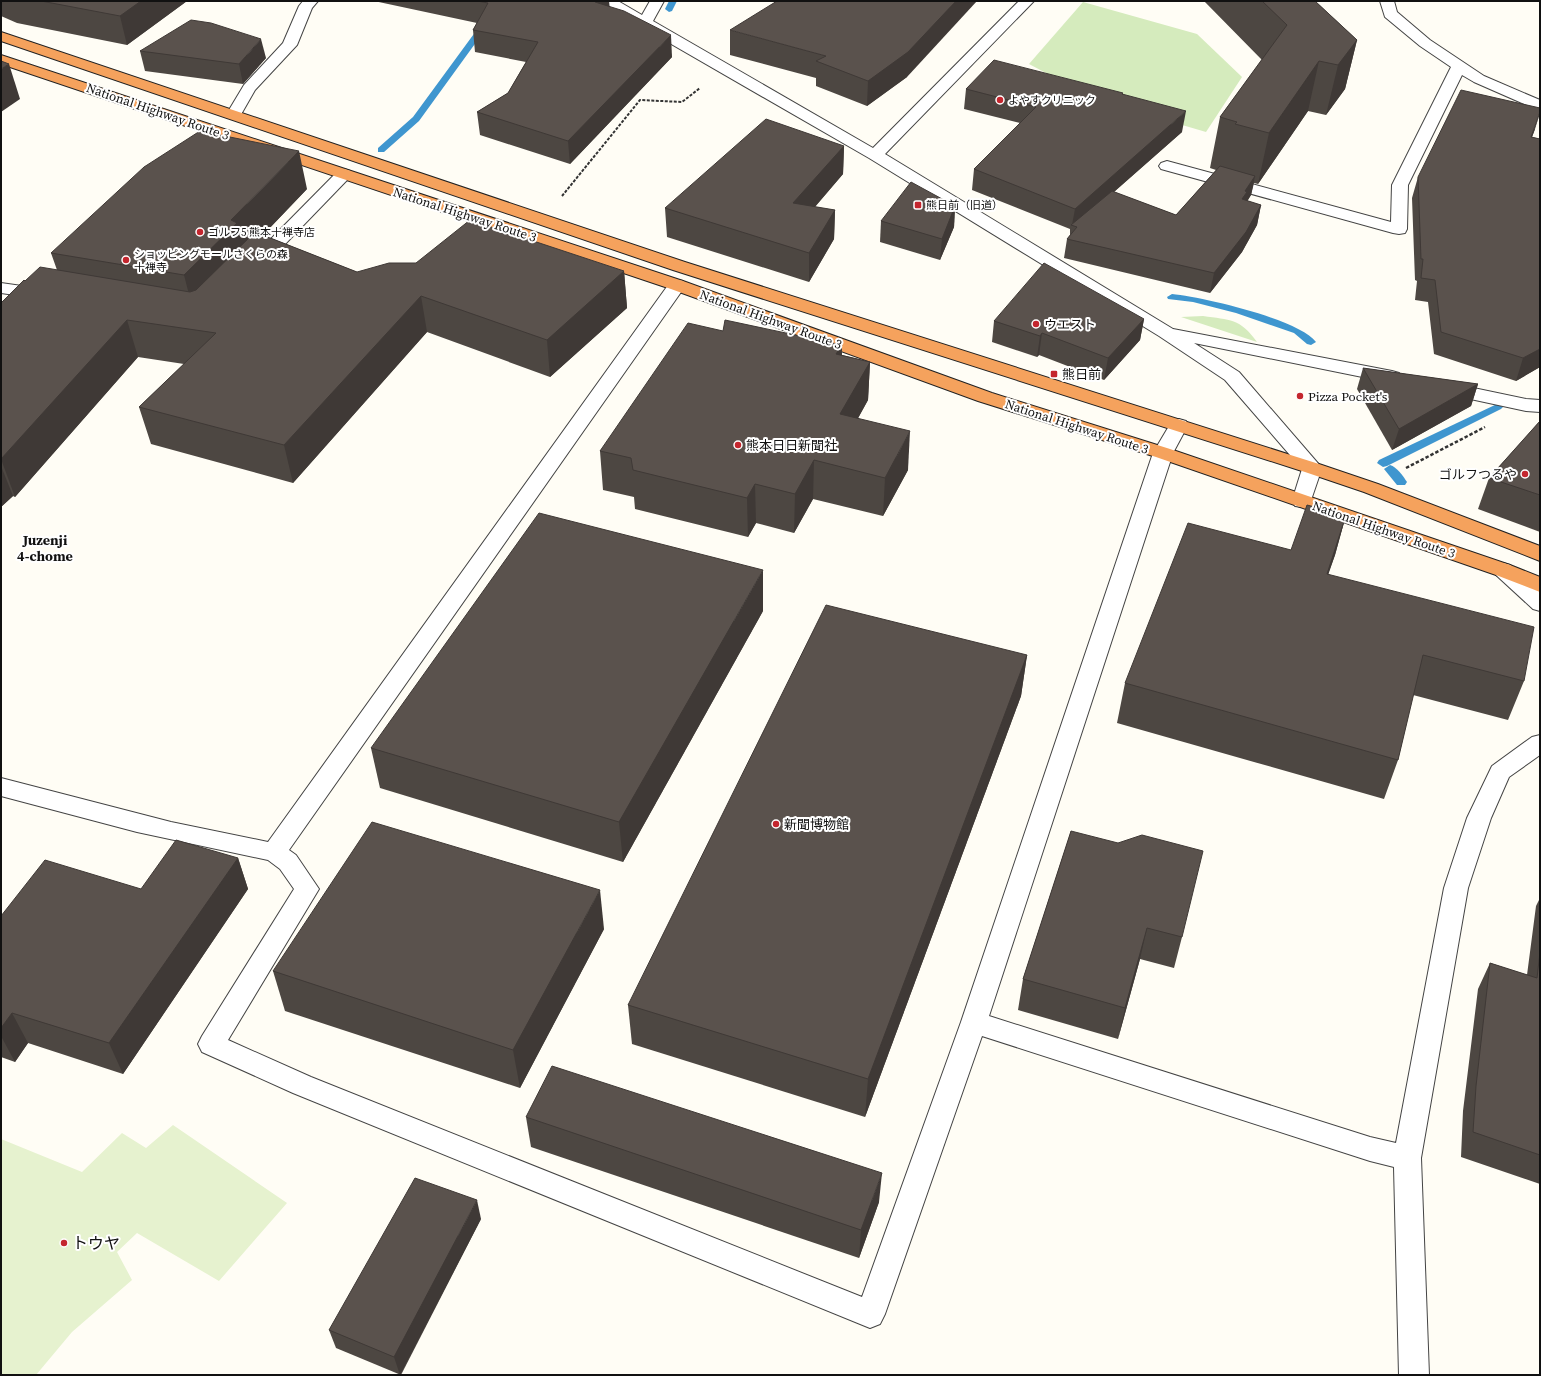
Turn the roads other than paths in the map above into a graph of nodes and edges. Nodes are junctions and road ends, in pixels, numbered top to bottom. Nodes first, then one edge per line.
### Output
1 (311, 1) edge
2 (608, 1) edge
3 (657, 1) edge
4 (1027, 1) edge
5 (1387, 1) edge
6 (645, 23) junction
7 (1, 36) edge
8 (1, 59) edge
9 (1459, 66) junction
10 (1540, 106) edge
11 (234, 115) junction
12 (875, 155) junction
13 (1167, 166) dead end
14 (344, 174) junction
15 (248, 272) edge
16 (677, 285) junction
17 (1, 288) edge
18 (62, 297) edge
19 (1165, 332) junction
20 (1533, 406) edge
21 (1179, 425) junction
22 (1163, 453) junction
23 (1312, 468) junction
24 (1302, 501) junction
25 (1540, 554) edge
26 (1503, 570) junction
27 (1540, 585) edge
28 (1540, 604) edge
29 (1540, 743) edge
30 (1, 787) edge
31 (274, 852) junction
32 (974, 1022) junction
33 (1407, 1158) junction
34 (1414, 1375) edge

1 - 11 street
2 - 6 street
3 - 6 street
4 - 12 street
5 - 9 street
6 - 12 street
7 - 11 highway, National Highway Route 3
8 - 14 highway, National Highway Route 3
9 - 10 street
9 - 13 street
11 - 21 highway, National Highway Route 3
12 - 19 street
14 - 15 street
14 - 16 highway, National Highway Route 3
16 - 22 highway, National Highway Route 3
16 - 31 street
17 - 18 street
19 - 20 street
19 - 23 street
21 - 22 street
21 - 23 highway, National Highway Route 3
22 - 24 highway, National Highway Route 3
22 - 32 street
23 - 24 street
23 - 25 highway, National Highway Route 3
24 - 26 highway, National Highway Route 3
26 - 27 highway, National Highway Route 3
26 - 28 street
29 - 33 street
30 - 31 street
31 - 32 street
32 - 33 street
33 - 34 street

